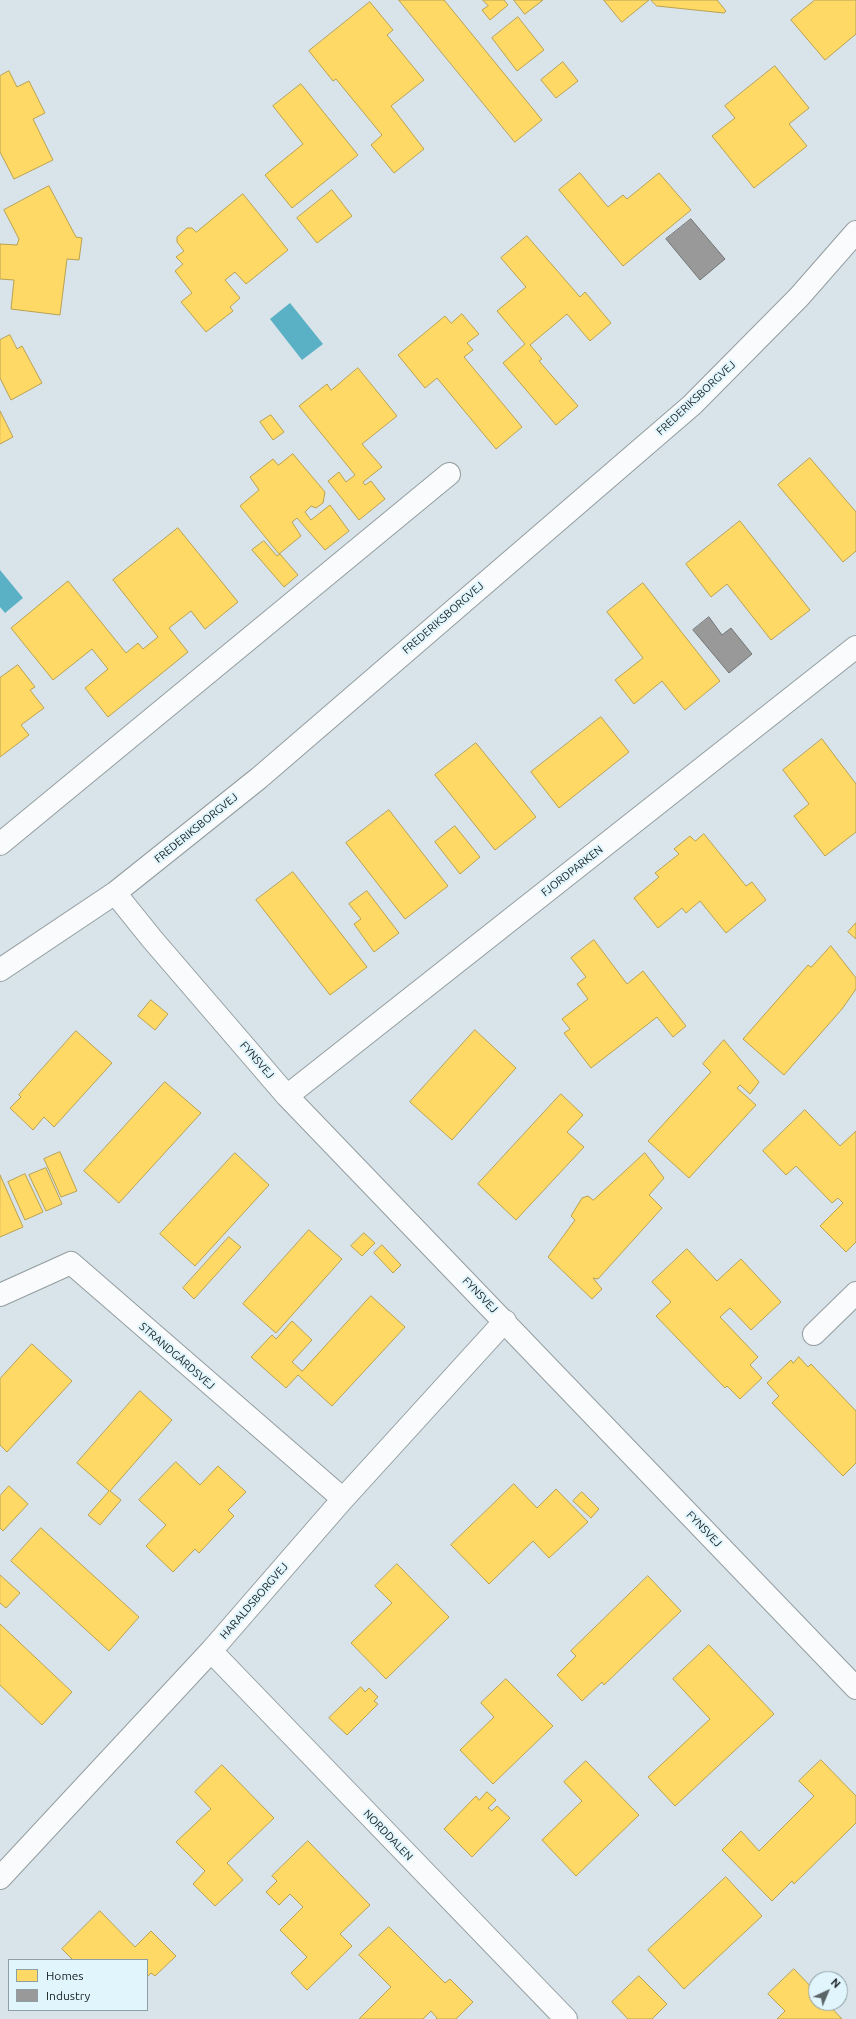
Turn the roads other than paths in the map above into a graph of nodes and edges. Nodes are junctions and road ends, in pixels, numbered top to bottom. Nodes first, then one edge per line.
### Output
1 (856, 232) edge
2 (449, 474) dead end
3 (856, 647) edge
4 (0, 844) edge
5 (115, 892) junction
6 (0, 970) edge
7 (288, 1096) junction
8 (856, 1293) edge
9 (0, 1295) edge
10 (505, 1321) junction
11 (814, 1334) dead end
12 (343, 1499) junction
13 (210, 1652) junction
14 (856, 1688) edge
15 (0, 1878) edge
16 (566, 2019) edge

1 - 5 street, FREDERIKSBORGVEJ
2 - 4 street
3 - 7 street, FJORDPARKEN
5 - 6 street, FREDERIKSBORGVEJ
5 - 7 street, FYNSVEJ
7 - 10 street, FYNSVEJ
8 - 11 street
9 - 12 street, STRANDGÅRDSVEJ
10 - 12 street, HARALDSBORGVEJ
10 - 14 street, FYNSVEJ
12 - 13 street, HARALDSBORGVEJ
13 - 15 street, HARALDSBORGVEJ
13 - 16 street, NORDDALEN

